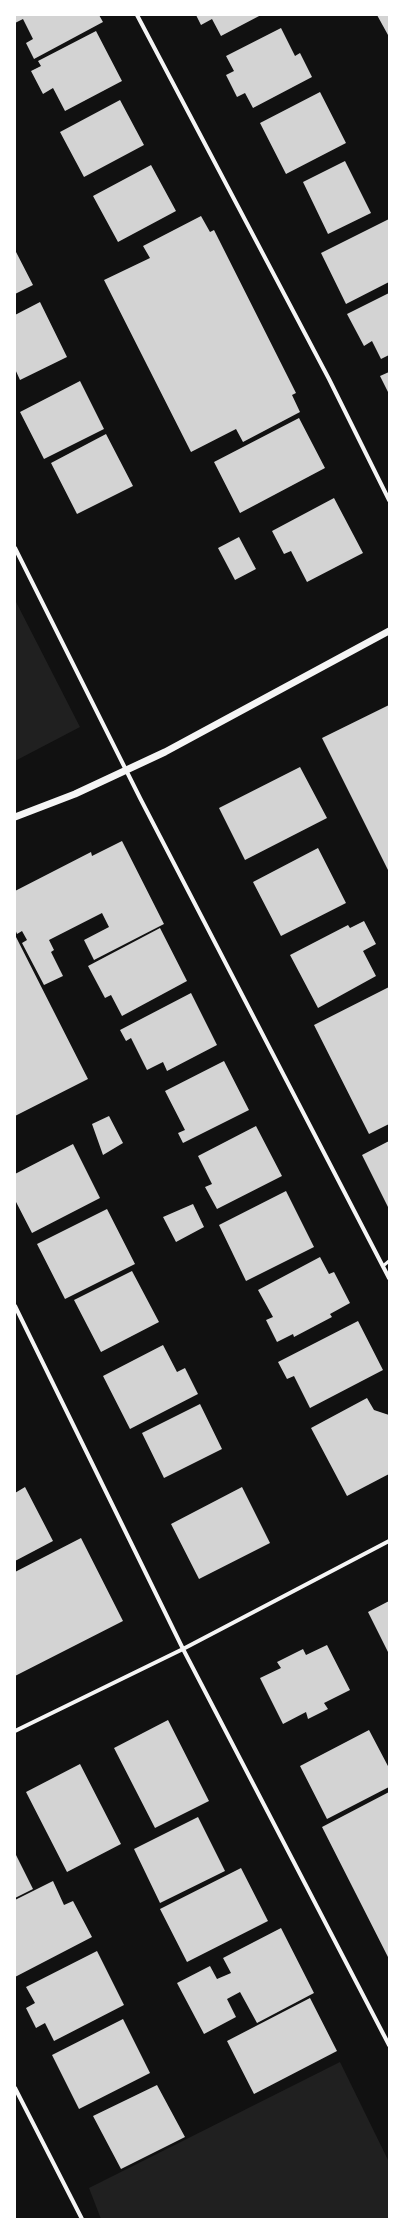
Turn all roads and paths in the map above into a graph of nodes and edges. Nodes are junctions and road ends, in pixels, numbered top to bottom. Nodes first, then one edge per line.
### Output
1 (137, 15) edge
2 (389, 500) edge
3 (15, 548) edge
4 (389, 630) edge
5 (126, 769) junction
6 (15, 817) edge
7 (389, 1261) edge
8 (383, 1266) junction
9 (389, 1278) edge
10 (15, 1306) edge
11 (389, 1541) edge
12 (182, 1649) junction
13 (15, 1731) edge
14 (389, 2044) edge
15 (15, 2088) edge
16 (82, 2219) edge

1 - 2 street
3 - 5 street
4 - 5 street
5 - 6 street
5 - 8 street
7 - 8 lane
8 - 9 street
10 - 12 street
11 - 12 street
12 - 13 street
12 - 14 street
15 - 16 street

